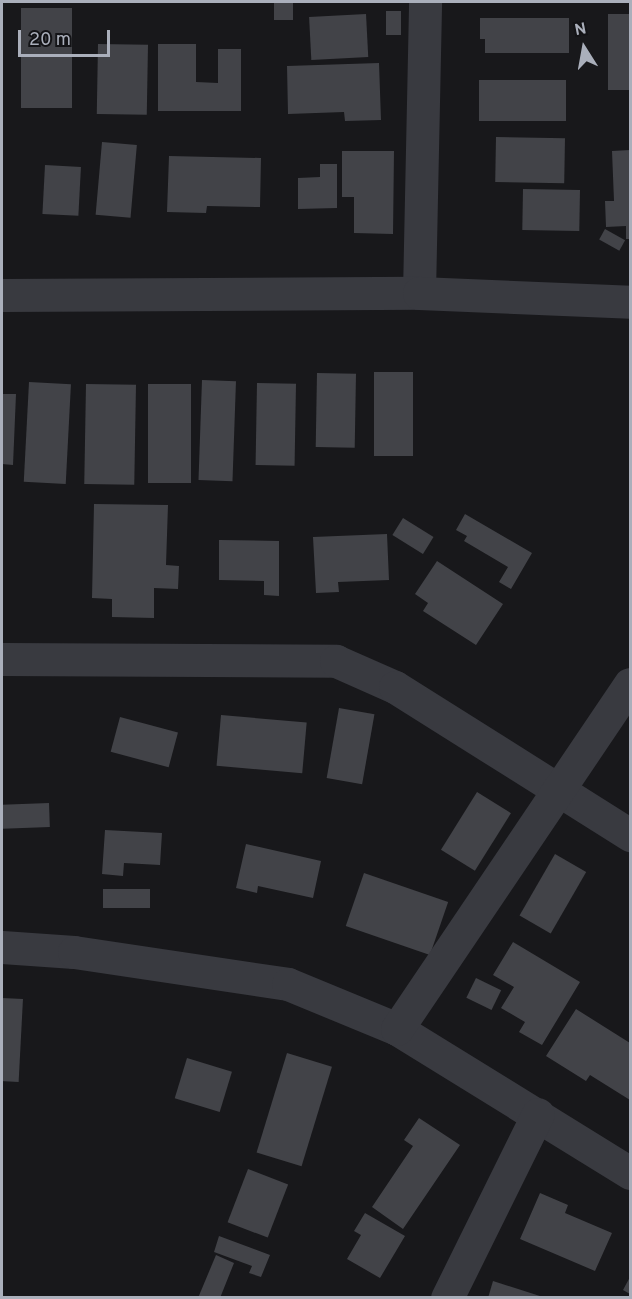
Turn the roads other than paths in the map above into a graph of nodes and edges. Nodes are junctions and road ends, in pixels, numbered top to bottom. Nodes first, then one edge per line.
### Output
1 (424, 2) edge
2 (419, 293) junction
3 (2, 295) edge
4 (630, 302) edge
5 (2, 659) edge
6 (630, 684) edge
7 (561, 792) junction
8 (630, 835) edge
9 (2, 947) edge
10 (397, 1029) junction
11 (538, 1114) junction
12 (630, 1173) edge
13 (447, 1298) edge

1 - 2 street
2 - 3 street
2 - 4 street
5 - 7 street
6 - 7 street
7 - 8 street
7 - 10 street
9 - 10 street
10 - 11 street
11 - 12 street
11 - 13 street

